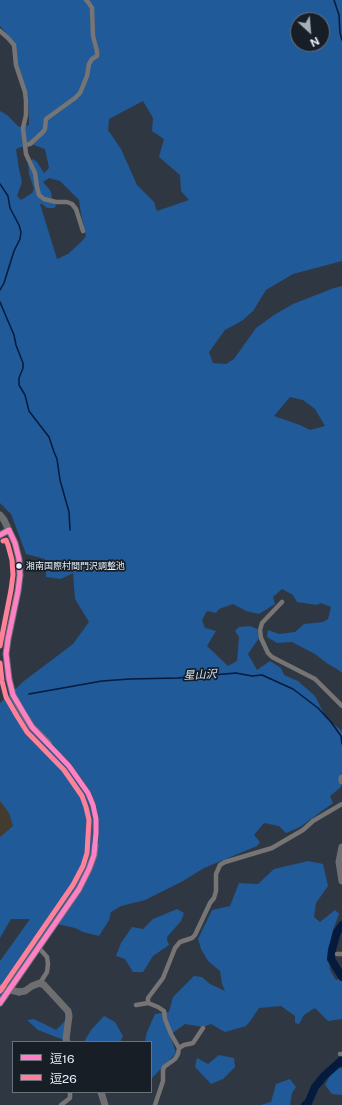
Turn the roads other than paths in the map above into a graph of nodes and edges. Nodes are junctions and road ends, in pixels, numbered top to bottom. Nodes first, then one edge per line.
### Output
1 (86, 0) edge
2 (0, 32) edge
3 (25, 145) junction
4 (83, 231) dead end
5 (0, 515) edge
6 (9, 530) junction
7 (0, 535) edge
8 (282, 602) dead end
9 (342, 706) edge
10 (48, 743) tunnel mouth
11 (342, 778) edge
12 (342, 781) edge
13 (342, 804) edge
14 (96, 846) tunnel mouth
15 (342, 847) edge
16 (342, 881) edge
17 (39, 948) junction
18 (40, 983) junction
19 (0, 988) edge
20 (0, 1003) edge
21 (148, 1004) junction
22 (136, 1005) dead end
23 (203, 1028) dead end
24 (66, 1041) edge
25 (179, 1048) junction
26 (70, 1093) edge
27 (101, 1093) edge
28 (61, 1105) edge
29 (105, 1105) edge
30 (155, 1105) edge

1 - 3 street
2 - 3 street
3 - 4 street
5 - 6 main road
6 - 7 main road
6 - 10 main road
8 - 9 street
11 - 12 main road
13 - 21 street
14 - 17 main road
15 - 16 main road
17 - 18 street
17 - 20 main road
18 - 19 main road, bridge
18 - 24 main road
21 - 22 street
21 - 25 street
23 - 25 street
25 - 30 street
26 - 28 street
27 - 29 main road

